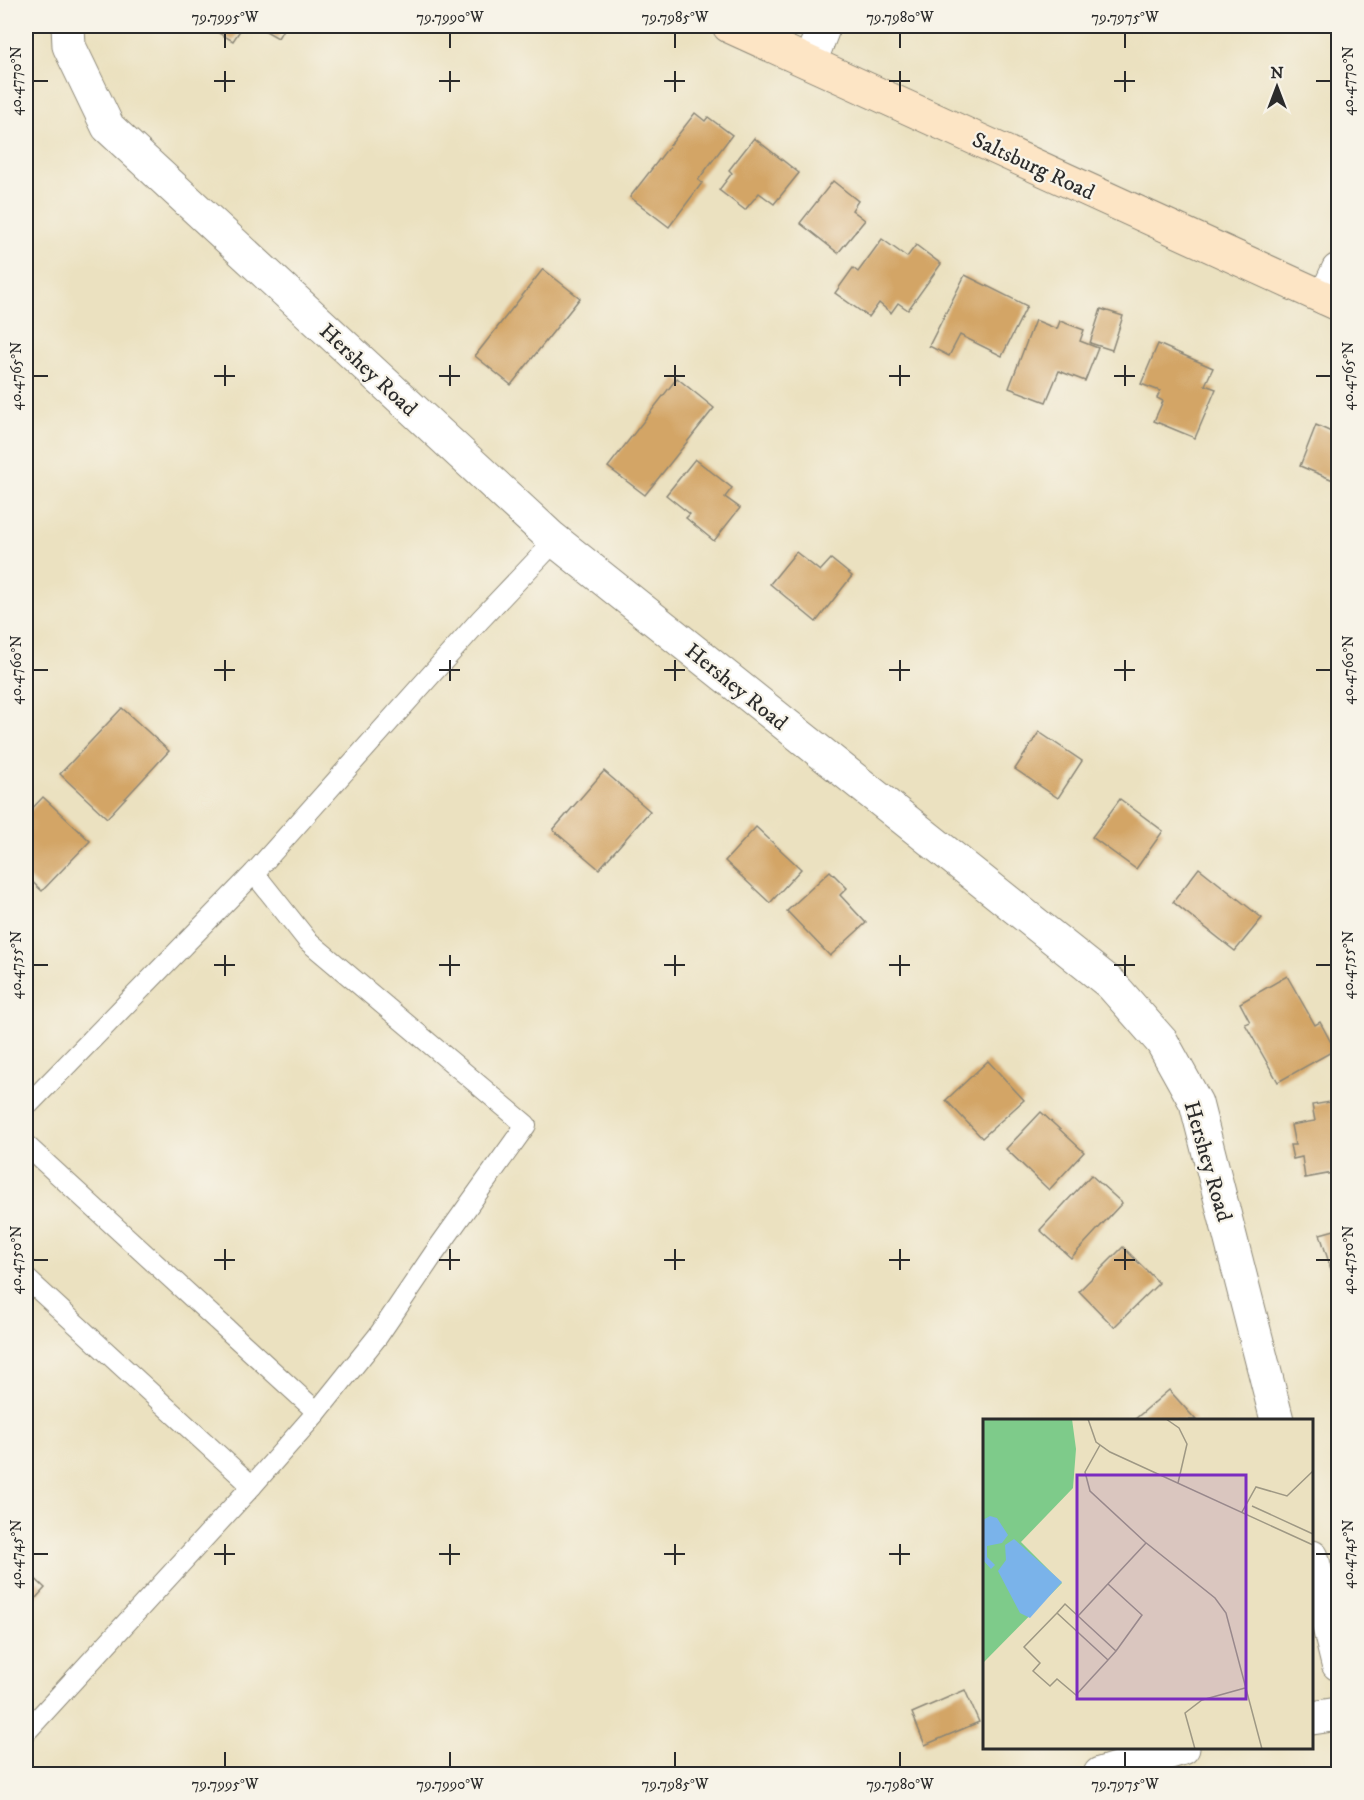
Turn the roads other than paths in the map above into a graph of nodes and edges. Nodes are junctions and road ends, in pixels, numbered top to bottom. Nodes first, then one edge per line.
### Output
1 (68, 26) edge
2 (729, 26) edge
3 (824, 26) edge
4 (810, 62) junction
5 (1334, 290) edge
6 (555, 541) junction
7 (254, 873) junction
8 (26, 1107) edge
9 (26, 1145) edge
10 (26, 1278) edge
11 (317, 1412) junction
12 (1277, 1419) edge
13 (252, 1486) junction
14 (1313, 1565) edge
15 (1338, 1664) edge
16 (1338, 1713) edge
17 (1313, 1718) edge
18 (26, 1732) edge
19 (1180, 1749) edge
20 (1100, 1774) edge

1 - 6 street, Hershey Road
2 - 4 main road, Saltsburg Road
3 - 4 street
4 - 5 main road, Saltsburg Road
6 - 7 lane
6 - 12 street, Hershey Road
7 - 8 lane
7 - 11 lane
9 - 11 lane
10 - 13 lane
11 - 13 lane
13 - 18 lane
14 - 15 street
16 - 17 street
19 - 20 street

